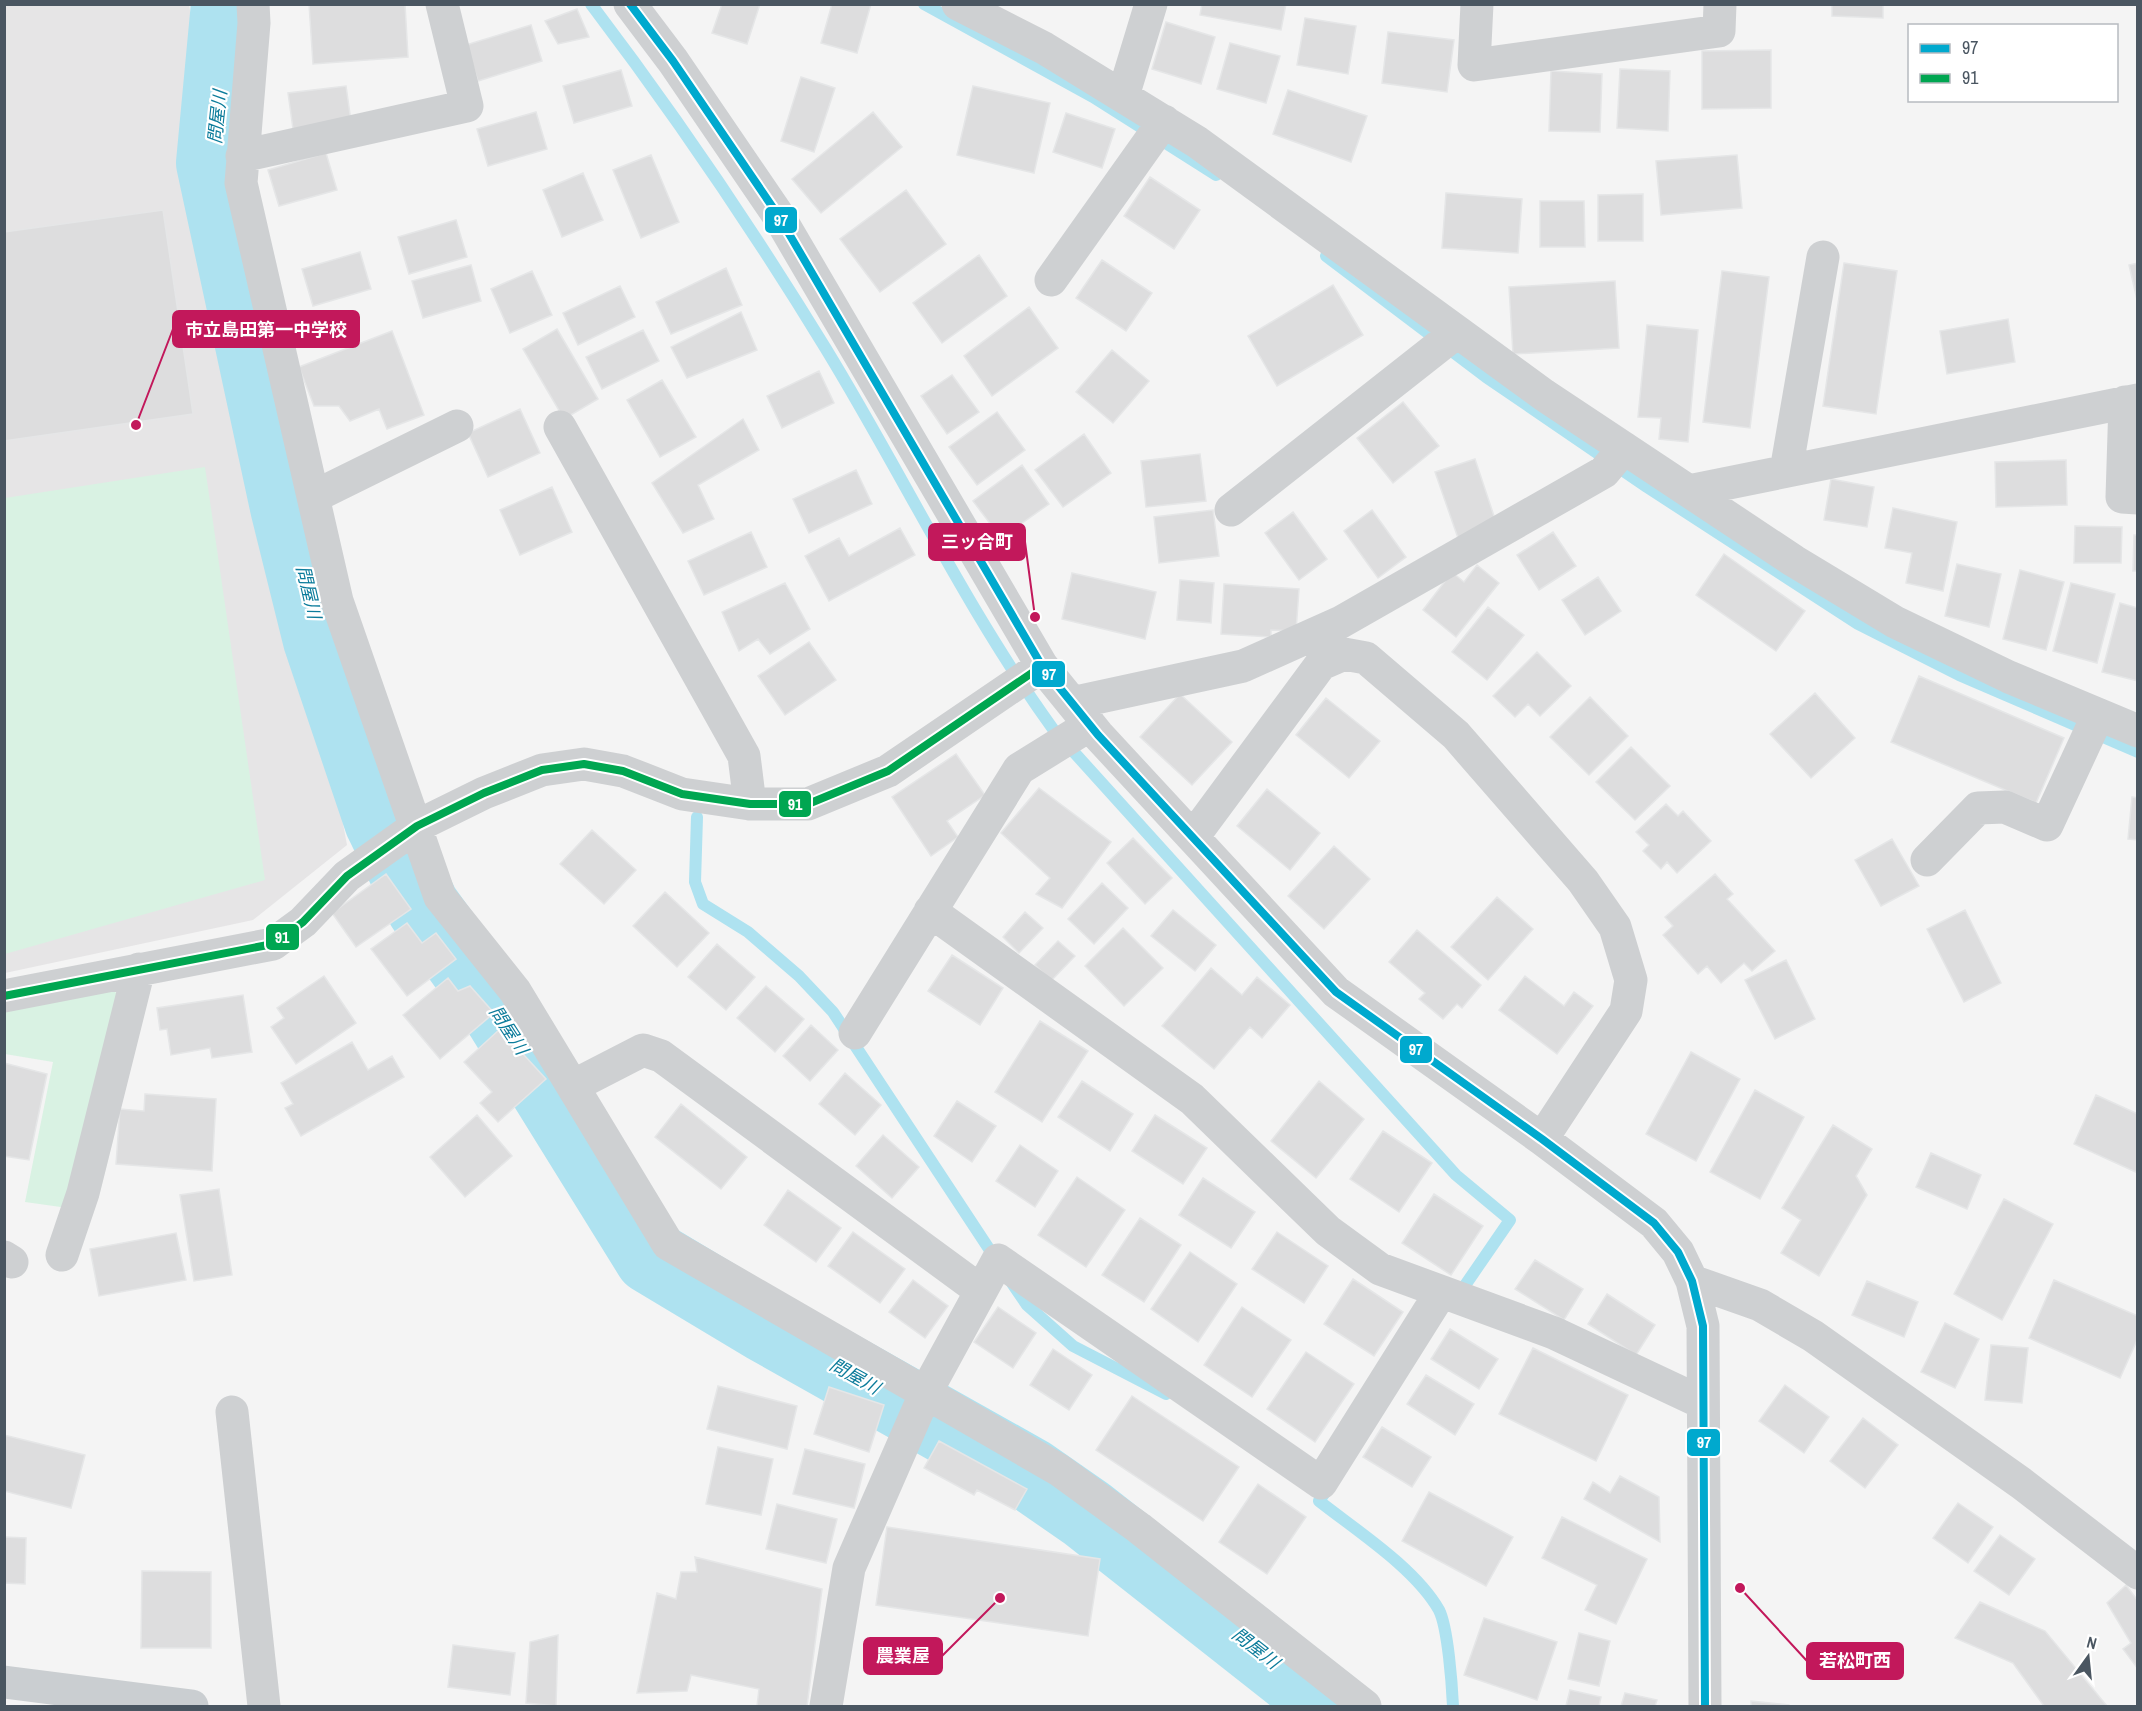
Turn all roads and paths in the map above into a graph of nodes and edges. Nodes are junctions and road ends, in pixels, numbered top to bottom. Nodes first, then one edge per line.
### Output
1 (253, 4) edge
2 (442, 4) edge
3 (630, 4) edge
4 (958, 4) edge
5 (1151, 4) edge
6 (1477, 4) edge
7 (1720, 4) edge
8 (1123, 96) junction
9 (1164, 121) junction
10 (242, 156) junction
11 (1823, 257) dead end
12 (1051, 280) dead end
13 (1457, 332) junction
14 (2132, 401) edge
15 (457, 426) dead end
16 (561, 427) dead end
17 (1624, 448) junction
18 (1786, 471) junction
19 (1689, 491) junction
20 (313, 497) junction
21 (2138, 498) edge
22 (1231, 510) dead end
23 (1042, 666) junction
24 (1081, 714) junction
25 (2098, 715) junction
26 (2138, 731) edge
27 (750, 804) junction
28 (417, 826) junction
29 (1193, 837) junction
30 (1927, 860) dead end
31 (930, 911) junction
32 (139, 969) junction
33 (4, 996) edge
34 (855, 1033) dead end
35 (573, 1086) junction
36 (1542, 1139) junction
37 (62, 1255) dead end
38 (1692, 1281) junction
39 (981, 1291) junction
40 (1441, 1293) junction
41 (926, 1392) junction
42 (1703, 1403) junction
43 (232, 1412) dead end
44 (2138, 1574) edge
45 (4, 1682) edge
46 (192, 1707) edge
47 (264, 1707) edge
48 (826, 1707) edge
49 (1365, 1707) edge
50 (1705, 1707) edge

1 - 10 street
2 - 10 street
3 - 23 street
4 - 8 street
5 - 8 street
6 - 7 street
8 - 9 street
9 - 12 street
9 - 13 street
10 - 20 street
11 - 18 street
13 - 17 street
13 - 22 street
14 - 18 street
14 - 21 street
15 - 20 street
16 - 27 street
17 - 19 street
17 - 24 street
18 - 19 street
19 - 25 street
20 - 28 street
23 - 24 street
23 - 27 street
24 - 29 street
24 - 31 street
25 - 26 street
25 - 30 street
27 - 28 street
28 - 32 street
28 - 35 street
29 - 36 street
29 - 36 street
31 - 34 street
31 - 40 street
32 - 33 street
32 - 37 street
35 - 39 street
35 - 41 street
36 - 38 street
38 - 42 street
38 - 44 street
39 - 40 street
39 - 41 street
40 - 42 street
41 - 48 street
41 - 49 street
42 - 50 street
43 - 47 street
45 - 46 main road

